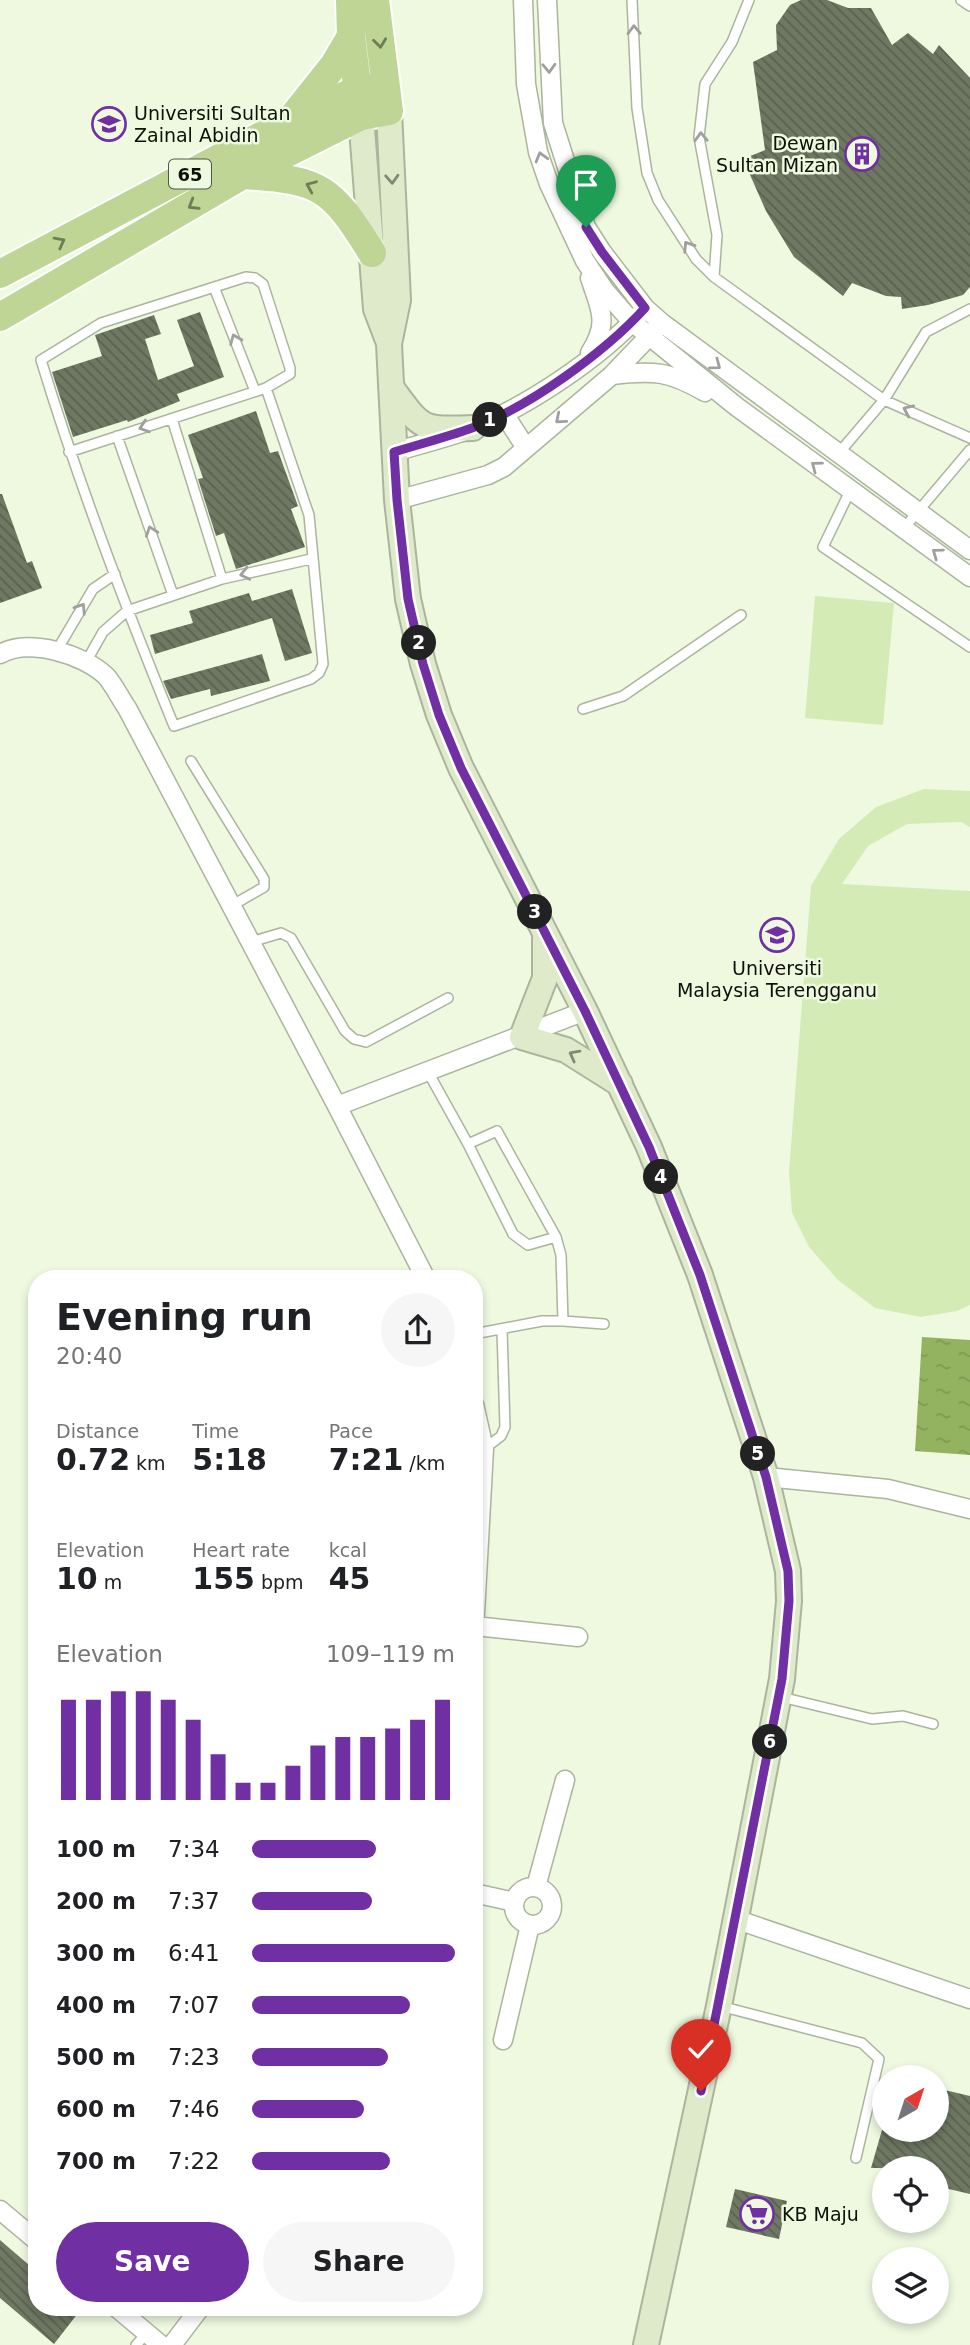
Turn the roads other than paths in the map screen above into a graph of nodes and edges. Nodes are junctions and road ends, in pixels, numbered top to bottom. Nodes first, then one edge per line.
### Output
1 (350, 0) edge
2 (375, 0) edge
3 (523, 0) edge
4 (547, 0) edge
5 (632, 0) edge
6 (749, 0) edge
7 (961, 0) edge
8 (970, 6) edge
9 (351, 36) junction
10 (373, 101) junction
11 (289, 121) junction
12 (243, 175) junction
13 (372, 253) junction
14 (584, 261) junction
15 (0, 274) edge
16 (714, 277) junction
17 (214, 287) junction
18 (645, 308) junction
19 (970, 309) edge
20 (0, 317) edge
21 (632, 322) junction
22 (662, 323) junction
23 (649, 337) junction
24 (389, 344) junction
25 (582, 365) junction
26 (612, 375) junction
27 (391, 387) junction
28 (266, 388) junction
29 (255, 391) junction
30 (884, 400) junction
31 (737, 407) junction
32 (504, 414) junction
33 (172, 418) junction
34 (472, 428) junction
35 (117, 436) junction
36 (970, 438) edge
37 (526, 448) junction
38 (970, 450) edge
39 (69, 452) junction
40 (394, 452) junction
41 (838, 454) junction
42 (849, 491) junction
43 (397, 500) junction
44 (918, 513) junction
45 (904, 528) junction
46 (970, 550) edge
47 (312, 559) junction
48 (115, 574) junction
49 (970, 577) edge
50 (222, 579) junction
51 (173, 595) junction
52 (127, 611) junction
53 (741, 615) dead end
54 (970, 647) edge
55 (57, 650) junction
56 (0, 654) edge
57 (86, 662) junction
58 (583, 709) dead end
59 (191, 761) dead end
60 (231, 906) junction
61 (545, 932) junction
62 (251, 942) junction
63 (448, 998) dead end
64 (585, 1011) junction
65 (522, 1037) junction
66 (428, 1072) junction
67 (621, 1085) junction
68 (337, 1106) junction
69 (468, 1144) junction
70 (556, 1237) junction
71 (421, 1270) edge
72 (563, 1321) junction
73 (604, 1324) dead end
74 (502, 1330) junction
75 (483, 1333) edge
76 (483, 1444) edge
77 (484, 1448) junction
78 (483, 1468) edge
79 (766, 1477) junction
80 (970, 1509) edge
81 (483, 1627) edge
82 (578, 1637) dead end
83 (779, 1696) junction
84 (933, 1724) dead end
85 (565, 1780) dead end
86 (537, 1887) junction
87 (483, 1895) edge
88 (514, 1902) junction
89 (735, 1919) junction
90 (530, 1925) junction
91 (970, 1999) edge
92 (719, 2006) junction
93 (503, 2040) dead end
94 (856, 2158) dead end
95 (0, 2210) edge
96 (28, 2233) edge
97 (123, 2316) edge
98 (194, 2316) edge
99 (142, 2339) edge
100 (161, 2345) edge
101 (172, 2345) edge
102 (646, 2345) edge

1 - 9 main road
2 -> 10 main road
14 -> 3 street
4 -> 18 street
16 -> 5 lane
16 -> 6 lane
7 - 8 lane
9 - 10 main road
9 - 11 main road
10 - 11 main road, 65
10 - 12 main road, 65
10 - 13 main road
10 -> 24 main road
15 -> 11 main road, 65
13 -> 12 main road
12 -> 20 main road, 65
13 - 24 main road
14 - 21 street
14 - 25 street
16 - 30 lane
17 - 28 lane
29 -> 17 lane
17 - 39 lane
18 - 21 street
18 - 22 street
19 - 30 lane
21 - 23 street
21 - 25 street
22 - 23 street
22 -> 41 street
23 - 26 street
23 - 31 street
24 - 27 main road
25 - 32 street
26 - 31 street
26 -> 37 street
27 - 34 main road
27 - 40 main road
28 - 29 lane
28 - 47 lane
29 - 33 lane
36 -> 30 lane
30 - 41 lane
42 -> 31 street
32 - 34 street
32 - 37 street
33 -> 35 lane
33 - 50 lane
34 - 40 street
35 - 39 lane
51 -> 35 lane
37 - 43 street
38 - 44 lane
39 - 48 lane
40 - 43 main road
41 - 44 street
42 - 45 street
42 - 54 lane
43 - 61 main road
44 - 45 lane
44 - 46 street
49 -> 45 street
47 -> 50 lane
47 - 52 lane
48 - 52 lane
55 -> 48 lane
50 - 51 lane
51 - 52 lane
52 - 57 lane
53 - 58 lane
55 - 56 street
55 - 57 street
57 - 60 street
59 - 60 lane
60 - 62 street
61 - 64 main road
61 - 65 main road
62 - 63 lane
62 - 68 street
64 - 65 street
64 - 67 main road
65 - 66 street
67 -> 65 main road
66 - 68 street
66 - 69 lane
67 - 79 main road
68 - 71 street
69 - 70 lane
69 - 70 lane
70 - 72 lane
72 - 73 lane
72 - 74 lane
74 - 75 lane
74 - 77 lane
76 - 77 street
77 - 78 street
79 - 80 street
79 - 83 main road
81 - 82 street
83 - 84 lane
83 - 89 main road
85 - 86 street
86 - 88 street
86 - 90 street
87 - 88 street
88 - 90 street
89 - 91 street
89 - 92 main road
90 - 93 street
92 - 94 lane
92 - 102 main road
95 - 96 street
97 - 99 street
98 - 101 street
99 - 100 street

